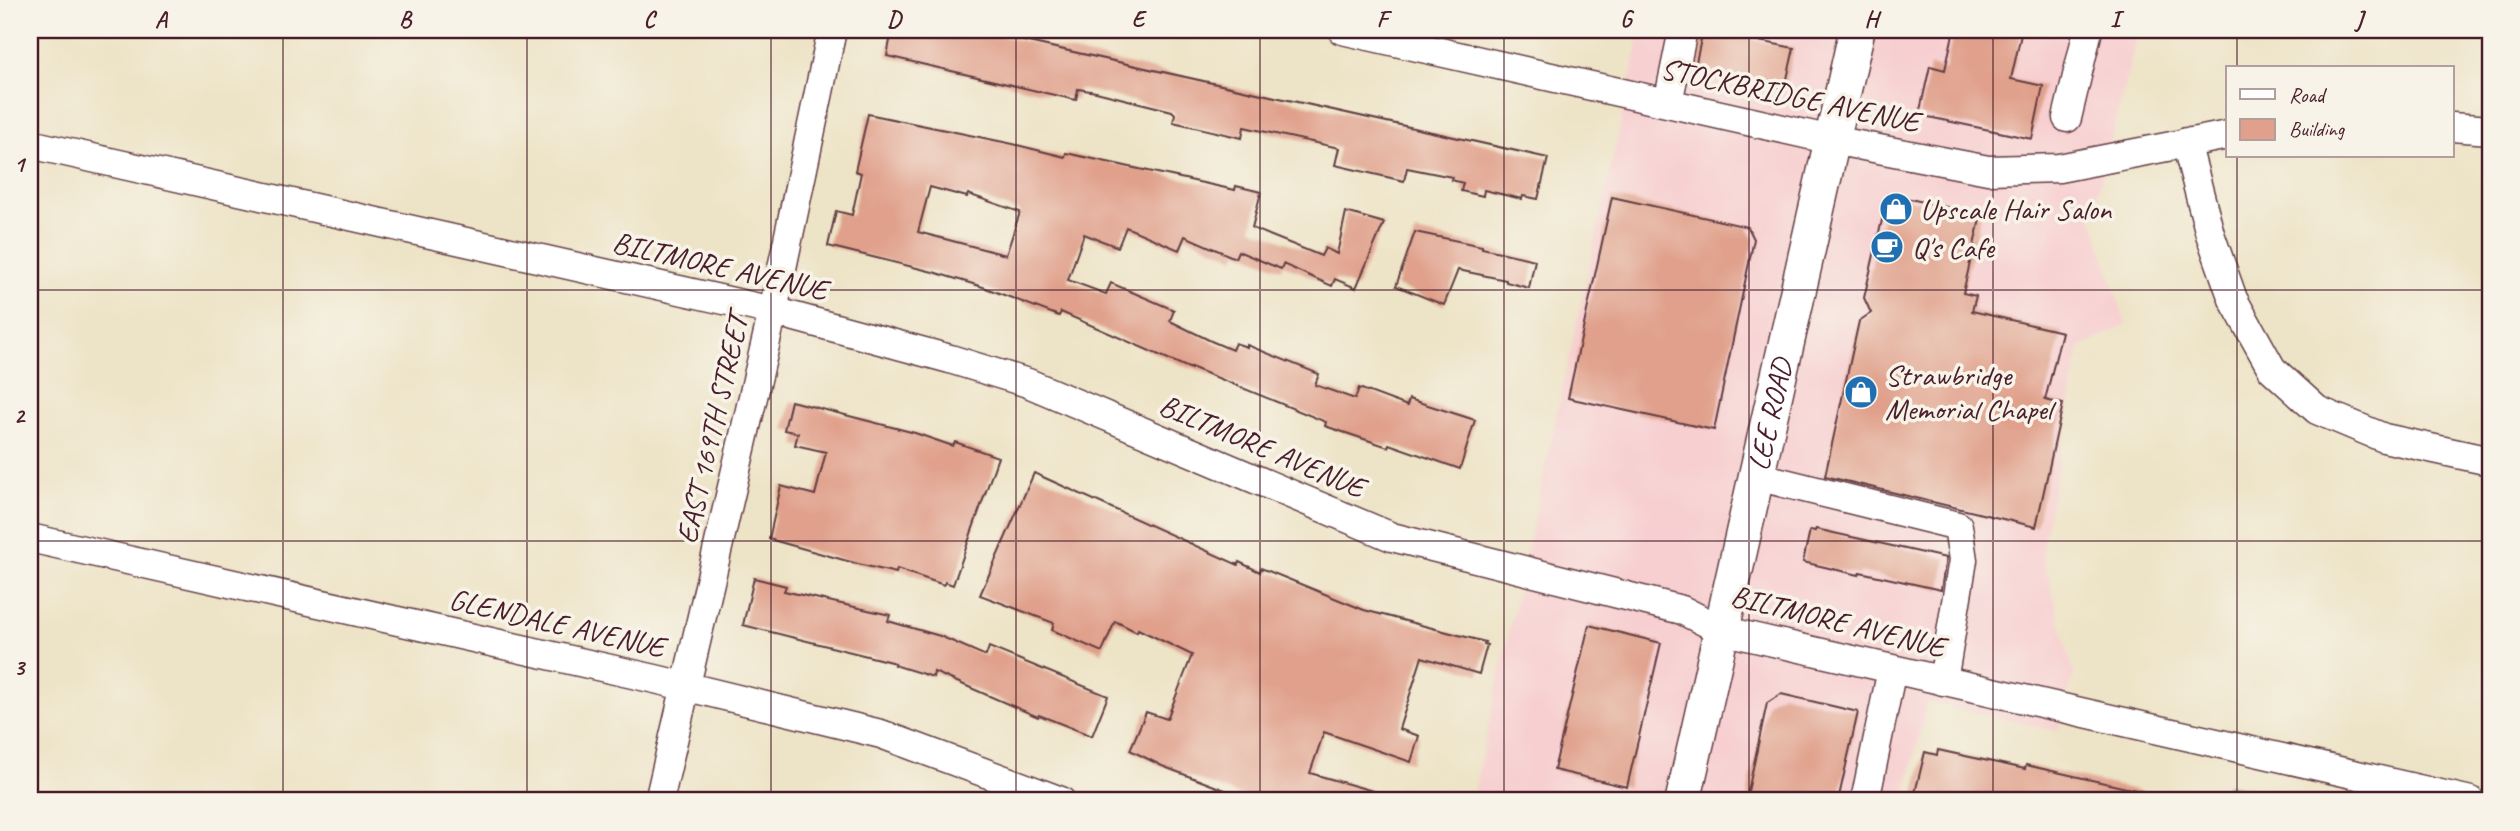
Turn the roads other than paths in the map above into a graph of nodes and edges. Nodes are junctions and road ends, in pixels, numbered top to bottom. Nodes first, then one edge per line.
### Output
1 (832, 30) edge
2 (1342, 30) edge
3 (1683, 30) edge
4 (1857, 30) edge
5 (2088, 30) edge
6 (1668, 103) junction
7 (2067, 118) dead end
8 (2454, 127) edge
9 (2490, 130) edge
10 (2226, 135) edge
11 (1832, 140) junction
12 (2186, 142) junction
13 (30, 144) edge
14 (773, 311) junction
15 (2490, 461) edge
16 (1756, 476) junction
17 (30, 538) edge
18 (1721, 630) junction
19 (1892, 669) junction
20 (1943, 681) junction
21 (686, 686) junction
22 (659, 801) edge
23 (1061, 801) edge
24 (1683, 801) edge
25 (1865, 801) edge
26 (2471, 801) edge

1 - 14 street, EAST 169TH STREET
2 - 6 street, STOCKBRIDGE AVENUE
3 - 6 street
4 - 11 main road, LEE ROAD
5 - 7 street
6 - 11 street, STOCKBRIDGE AVENUE
8 - 9 street
10 - 12 street, STOCKBRIDGE AVENUE
11 - 12 street, STOCKBRIDGE AVENUE
11 - 16 main road, LEE ROAD
12 - 15 street
13 - 14 street, BILTMORE AVENUE
14 - 18 street, BILTMORE AVENUE
14 - 21 street, EAST 169TH STREET
16 - 18 main road, LEE ROAD
16 - 20 street
17 - 21 street, GLENDALE AVENUE
18 - 19 street, BILTMORE AVENUE
18 - 24 main road, LEE ROAD
19 - 20 street, BILTMORE AVENUE
19 - 25 street
20 - 26 street, BILTMORE AVENUE
21 - 22 street, EAST 169TH STREET
21 - 23 street, GLENDALE AVENUE

